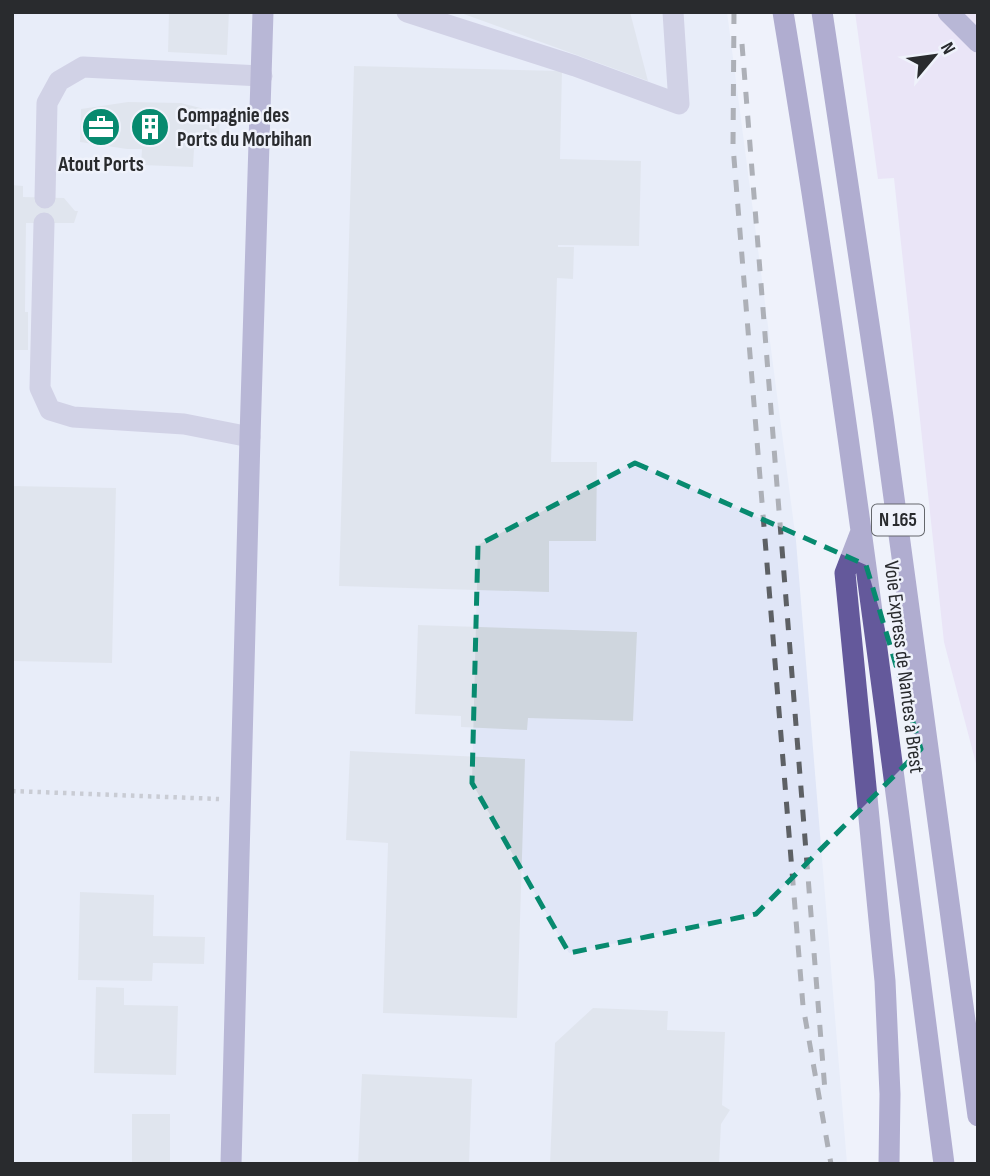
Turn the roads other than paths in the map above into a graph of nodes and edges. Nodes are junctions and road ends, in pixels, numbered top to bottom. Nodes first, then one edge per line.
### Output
1 (264, 12) edge
2 (407, 12) edge
3 (673, 12) edge
4 (783, 12) edge
5 (822, 12) edge
6 (948, 12) edge
7 (978, 42) edge
8 (262, 76) junction
9 (45, 198) dead end
10 (44, 223) dead end
11 (250, 436) junction
12 (861, 529) junction
13 (978, 1116) edge
14 (232, 1164) edge
15 (889, 1164) edge
16 (944, 1164) edge

1 - 8 main road
2 - 3 lane
4 - 12 highway, Voie Express de Nantes à Brest / N 165
5 - 13 highway, Voie Express de Nantes à Brest / N 165
6 - 7 main road
8 - 9 lane
8 - 11 main road
10 - 11 lane
11 - 14 main road
12 - 15 highway
12 - 16 highway, Voie Express de Nantes à Brest / N 165

